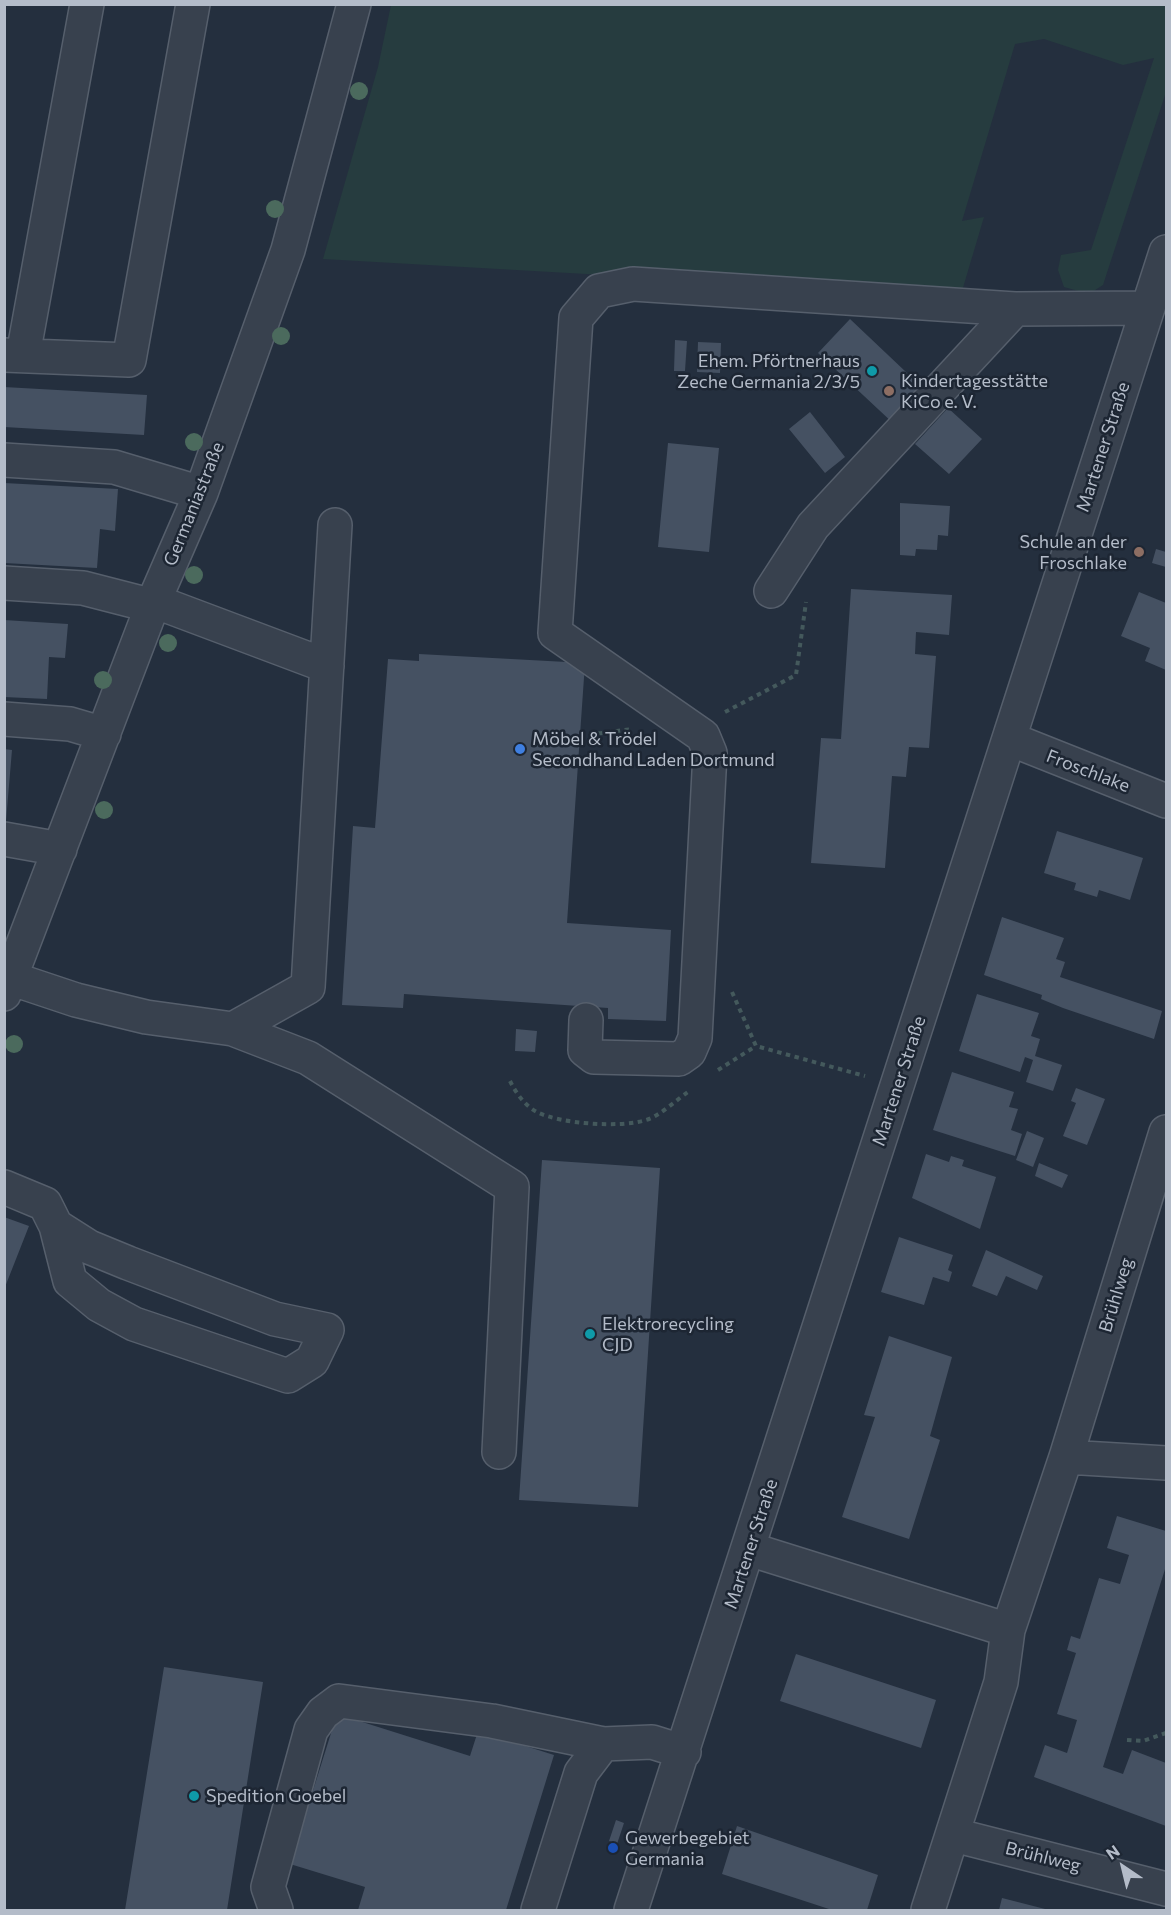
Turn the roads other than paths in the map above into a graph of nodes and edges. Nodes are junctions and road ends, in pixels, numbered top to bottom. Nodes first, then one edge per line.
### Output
1 (87, 4) edge
2 (354, 4) edge
3 (187, 6) edge
4 (1167, 252) edge
5 (1148, 308) junction
6 (1015, 309) junction
7 (14, 355) edge
8 (4, 460) edge
9 (201, 493) junction
10 (335, 525) dead end
11 (4, 583) edge
12 (771, 591) dead end
13 (153, 604) junction
14 (327, 666) junction
15 (4, 719) edge
16 (104, 734) junction
17 (1010, 739) junction
18 (1167, 801) edge
19 (4, 839) edge
20 (60, 849) junction
21 (7, 986) edge
22 (586, 1020) dead end
23 (233, 1029) junction
24 (1167, 1132) edge
25 (4, 1187) edge
26 (56, 1226) junction
27 (499, 1452) dead end
28 (1066, 1457) junction
29 (1167, 1462) edge
30 (750, 1549) junction
31 (1008, 1630) junction
32 (603, 1744) junction
33 (684, 1752) junction
34 (954, 1835) junction
35 (1167, 1888) edge
36 (276, 1911) edge
37 (538, 1911) edge
38 (631, 1911) edge
39 (928, 1911) edge

1 - 7 street
2 - 9 street, Germaniastraße
3 - 7 street
4 - 5 street, Martener Straße
5 - 6 street
5 - 17 street, Martener Straße
6 - 12 street
6 - 22 street
8 - 9 street
9 - 13 street, Germaniastraße
10 - 14 street
11 - 13 street
13 - 14 street
13 - 16 street, Germaniastraße
14 - 23 street
15 - 16 street
16 - 20 street, Germaniastraße
17 - 18 street, Froschlake
17 - 30 street, Martener Straße
19 - 20 street
20 - 21 street, Germaniastraße
21 - 23 street
23 - 27 street
24 - 28 street, Brühlweg
25 - 26 street
26 - 26 street
28 - 29 street
28 - 31 street, Brühlweg
30 - 31 street
30 - 33 street, Martener Straße
31 - 34 street, Brühlweg
32 - 33 street
32 - 36 street
32 - 37 street
33 - 38 street, Martener Straße
34 - 35 street, Brühlweg
34 - 39 street, Brühlweg

